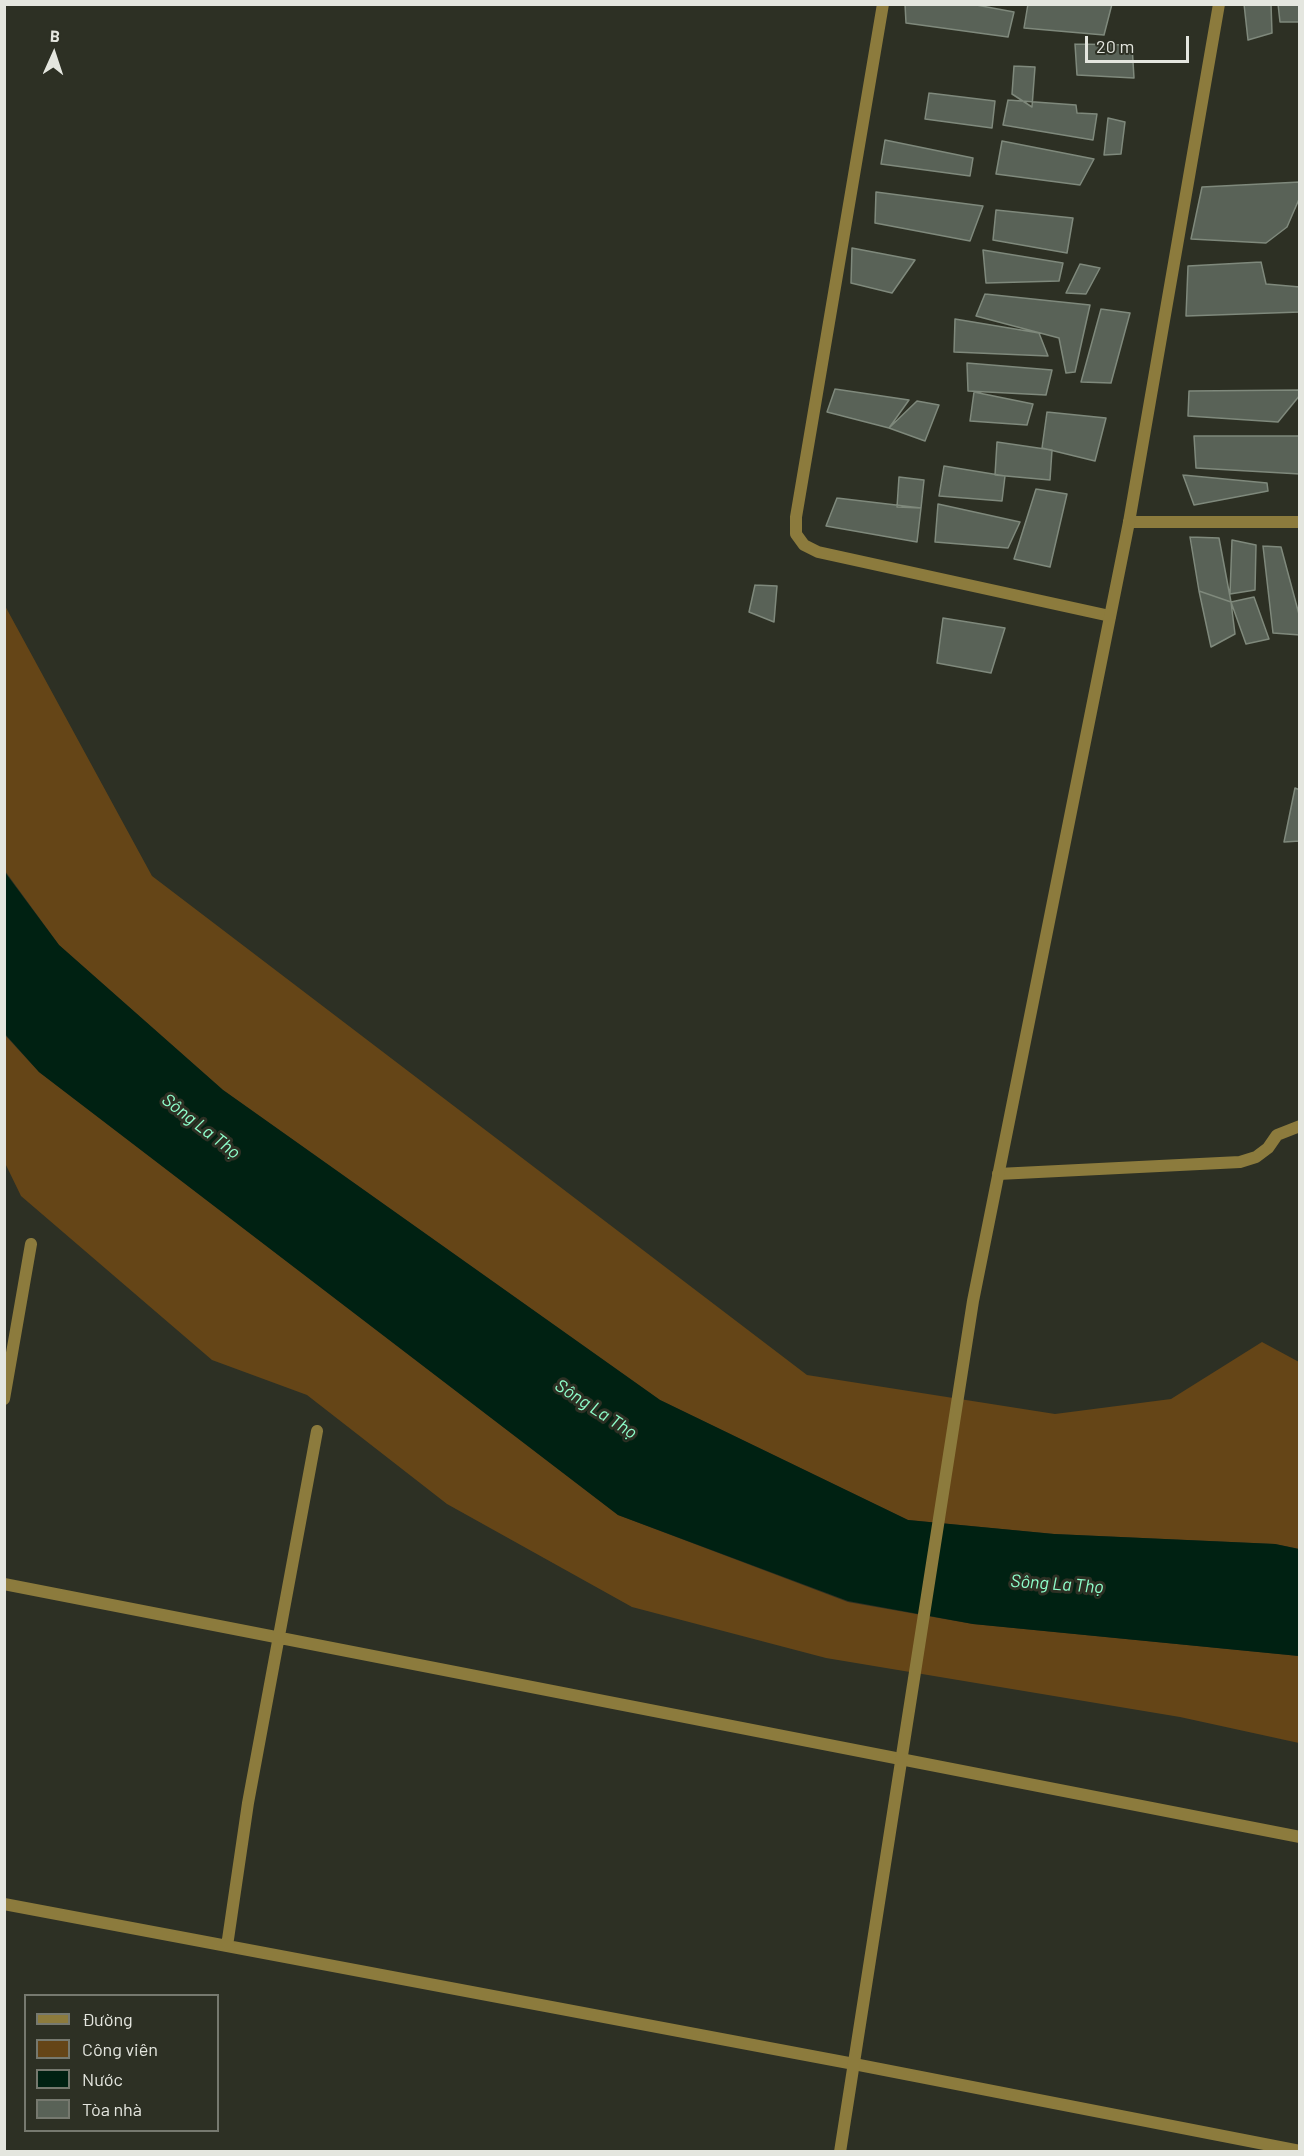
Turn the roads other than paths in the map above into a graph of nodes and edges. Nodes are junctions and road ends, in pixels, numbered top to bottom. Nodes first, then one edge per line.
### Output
1 (883, 4) edge
2 (1219, 4) edge
3 (1129, 522) junction
4 (1299, 522) edge
5 (1110, 616) junction
6 (1299, 1126) edge
7 (998, 1174) junction
8 (31, 1244) dead end
9 (4, 1399) edge
10 (317, 1431) dead end
11 (4, 1584) edge
12 (280, 1638) junction
13 (901, 1759) junction
14 (1299, 1837) edge
15 (4, 1904) edge
16 (227, 1946) junction
17 (854, 2064) junction
18 (840, 2151) edge
19 (1299, 2151) edge

1 - 5 street
2 - 3 street
3 - 4 street
3 - 5 street
5 - 7 street
6 - 7 street
7 - 13 street
8 - 9 street
10 - 12 street
11 - 12 street
12 - 13 street
12 - 16 street
13 - 14 street
13 - 17 street
15 - 16 street
16 - 17 street
17 - 18 street
17 - 19 street

